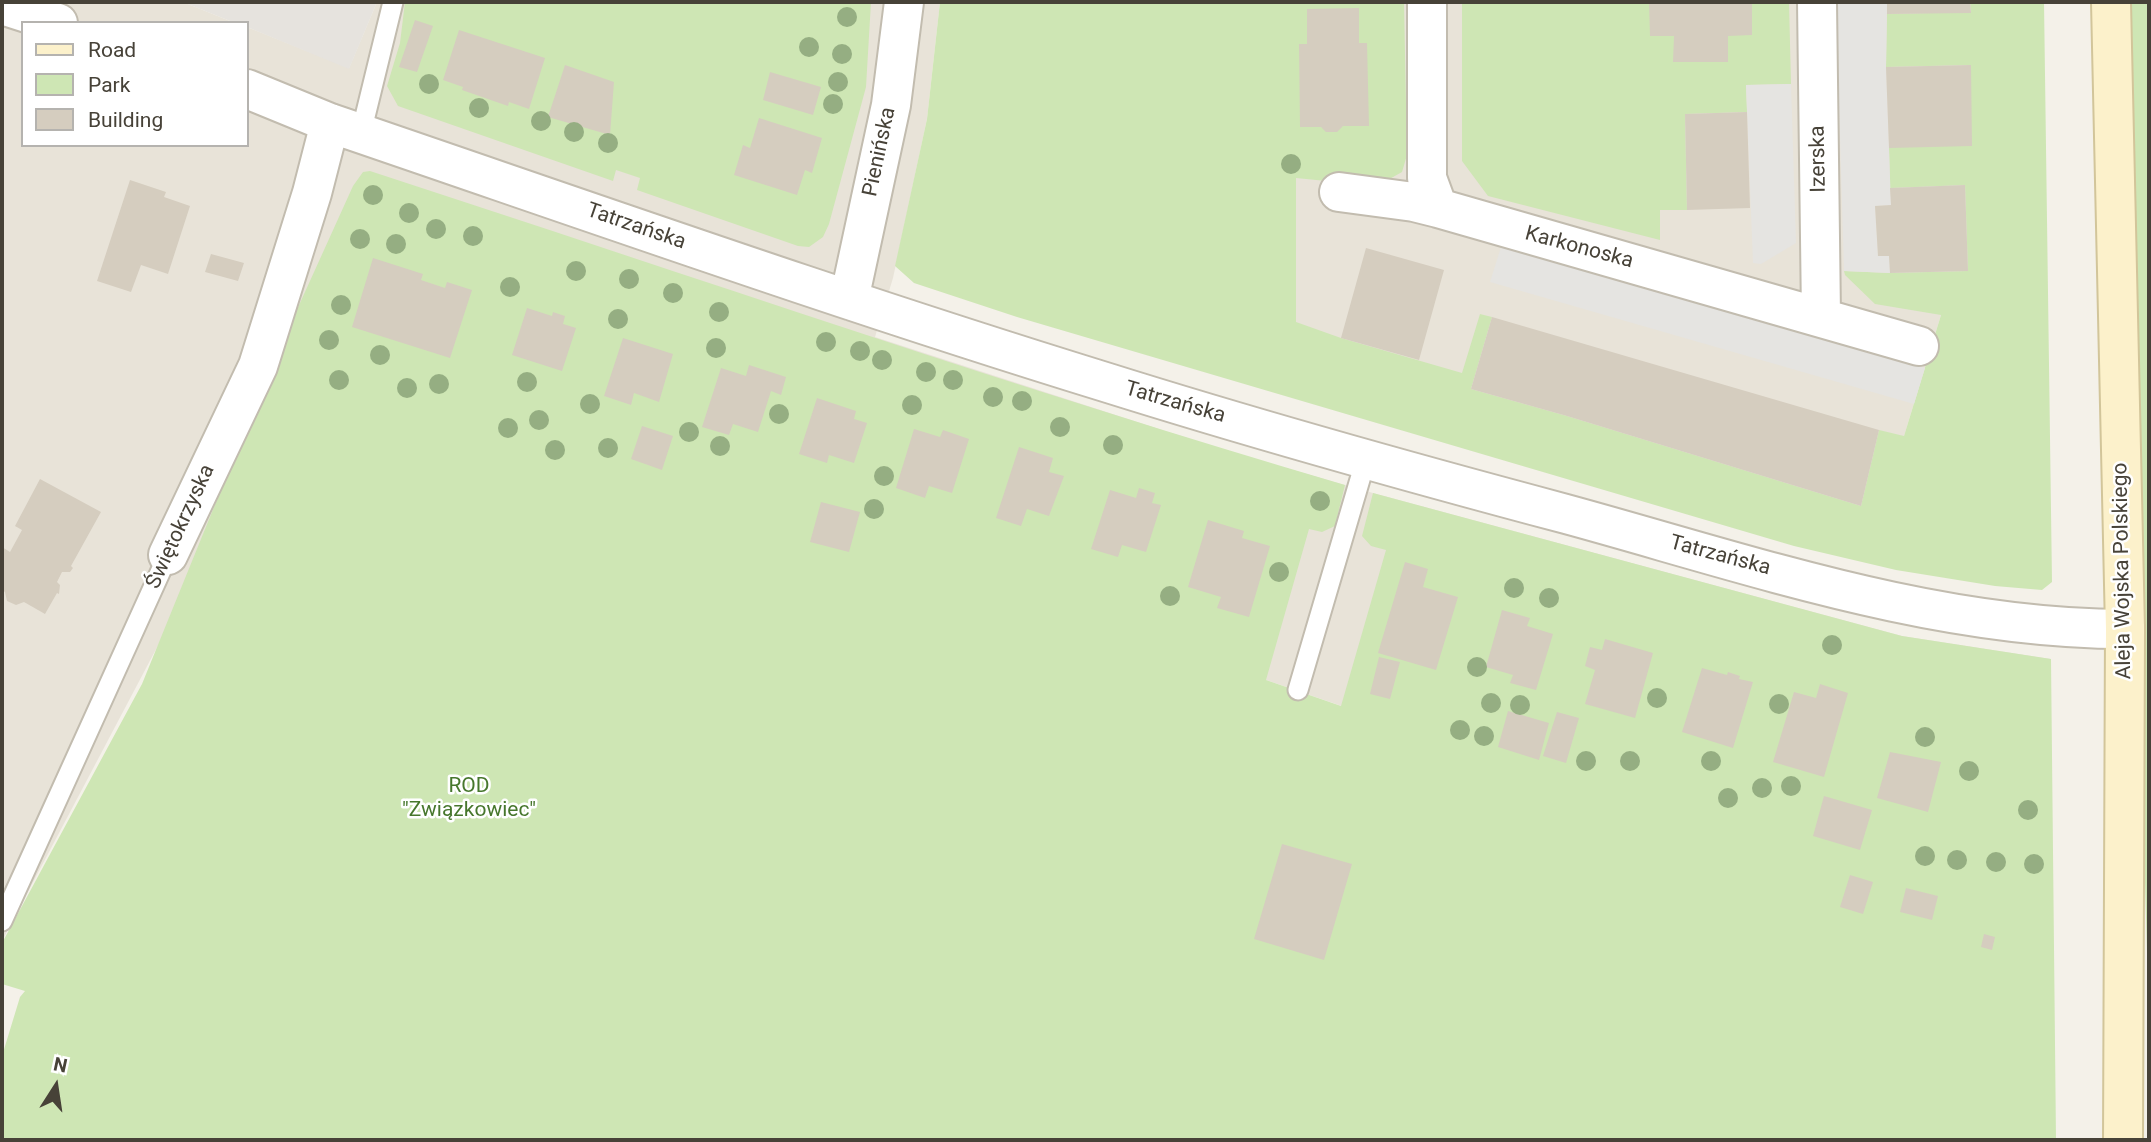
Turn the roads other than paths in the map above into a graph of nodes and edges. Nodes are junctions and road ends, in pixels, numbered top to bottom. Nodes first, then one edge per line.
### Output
1 (393, 2) edge
2 (904, 2) edge
3 (1427, 2) edge
4 (1817, 2) edge
5 (2111, 2) edge
6 (2, 5) edge
7 (52, 21) edge
8 (248, 89) edge
9 (346, 128) junction
10 (1339, 192) dead end
11 (1438, 208) junction
12 (849, 300) junction
13 (1821, 316) junction
14 (1919, 346) dead end
15 (1366, 458) junction
16 (167, 555) joint
17 (2125, 629) junction
18 (1298, 691) dead end
19 (2, 920) edge
20 (2123, 1140) edge

1 - 9 lane
2 - 12 street, Pienińska
3 - 11 street
4 - 13 street, Izerska
5 - 17 street, Aleja Wojska Polskiego
6 - 7 street
8 - 9 street, Tatrzańska
9 - 12 street, Tatrzańska
9 - 16 street, Świętokrzyska
10 - 11 street, Karkonoska
11 - 13 street, Karkonoska
12 - 15 street, Tatrzańska
13 - 14 street, Karkonoska
15 - 17 street, Tatrzańska
15 - 18 lane
16 - 19 lane, Świętokrzyska
17 - 20 street, Aleja Wojska Polskiego

